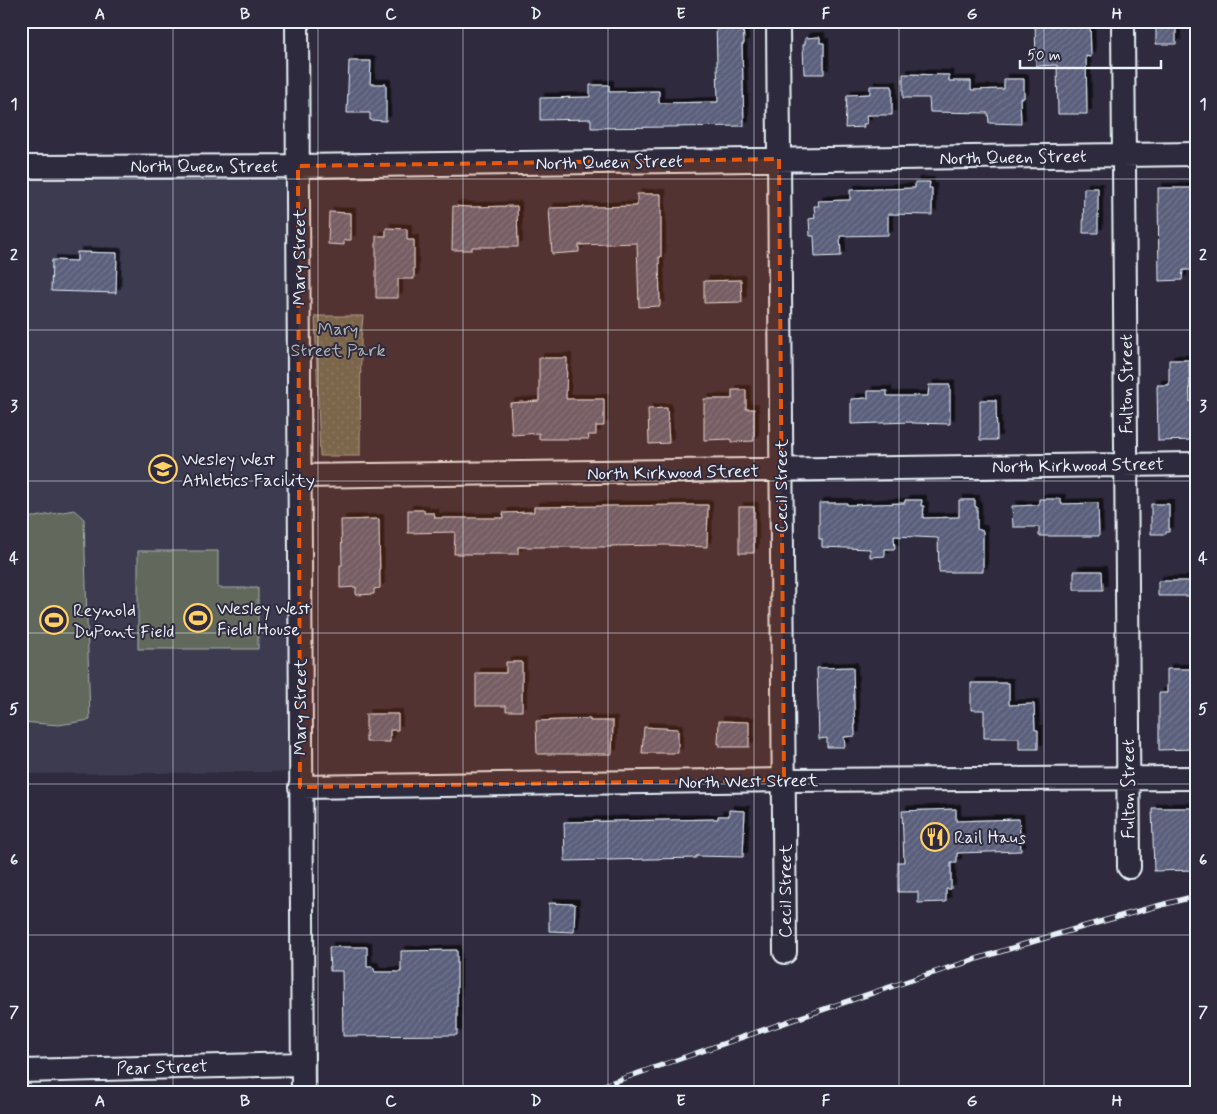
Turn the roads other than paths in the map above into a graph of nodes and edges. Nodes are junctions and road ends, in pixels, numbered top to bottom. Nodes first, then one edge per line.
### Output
1 (296, 21) edge
2 (778, 21) edge
3 (1123, 21) edge
4 (1196, 154) edge
5 (1124, 156) junction
6 (779, 160) junction
7 (298, 166) junction
8 (21, 168) edge
9 (1126, 464) junction
10 (1196, 464) edge
11 (781, 470) junction
12 (299, 476) junction
13 (1196, 778) edge
14 (1128, 779) junction
15 (784, 780) junction
16 (300, 787) junction
17 (1129, 867) dead end
18 (785, 952) dead end
19 (302, 1064) junction
20 (21, 1071) edge
21 (303, 1093) edge

1 - 7 street, Mary Street
2 - 6 street, Cecil Street
3 - 5 street, Fulton Street
4 - 5 street, North Queen Street
5 - 6 street, North Queen Street
5 - 9 street, Fulton Street
6 - 7 street, North Queen Street
6 - 11 street, Cecil Street
7 - 8 street, North Queen Street
7 - 12 street, Mary Street
9 - 10 street, North Kirkwood Street
9 - 11 street, North Kirkwood Street
9 - 14 street, Fulton Street
11 - 12 street, North Kirkwood Street
11 - 15 street, Cecil Street
12 - 16 street, Mary Street
13 - 14 street, North West Street
14 - 15 street, North West Street
14 - 17 street, Fulton Street
15 - 16 street, North West Street
15 - 18 street, Cecil Street
16 - 19 street, Mary Street
19 - 20 street, Pear Street
19 - 21 street, Mary Street

